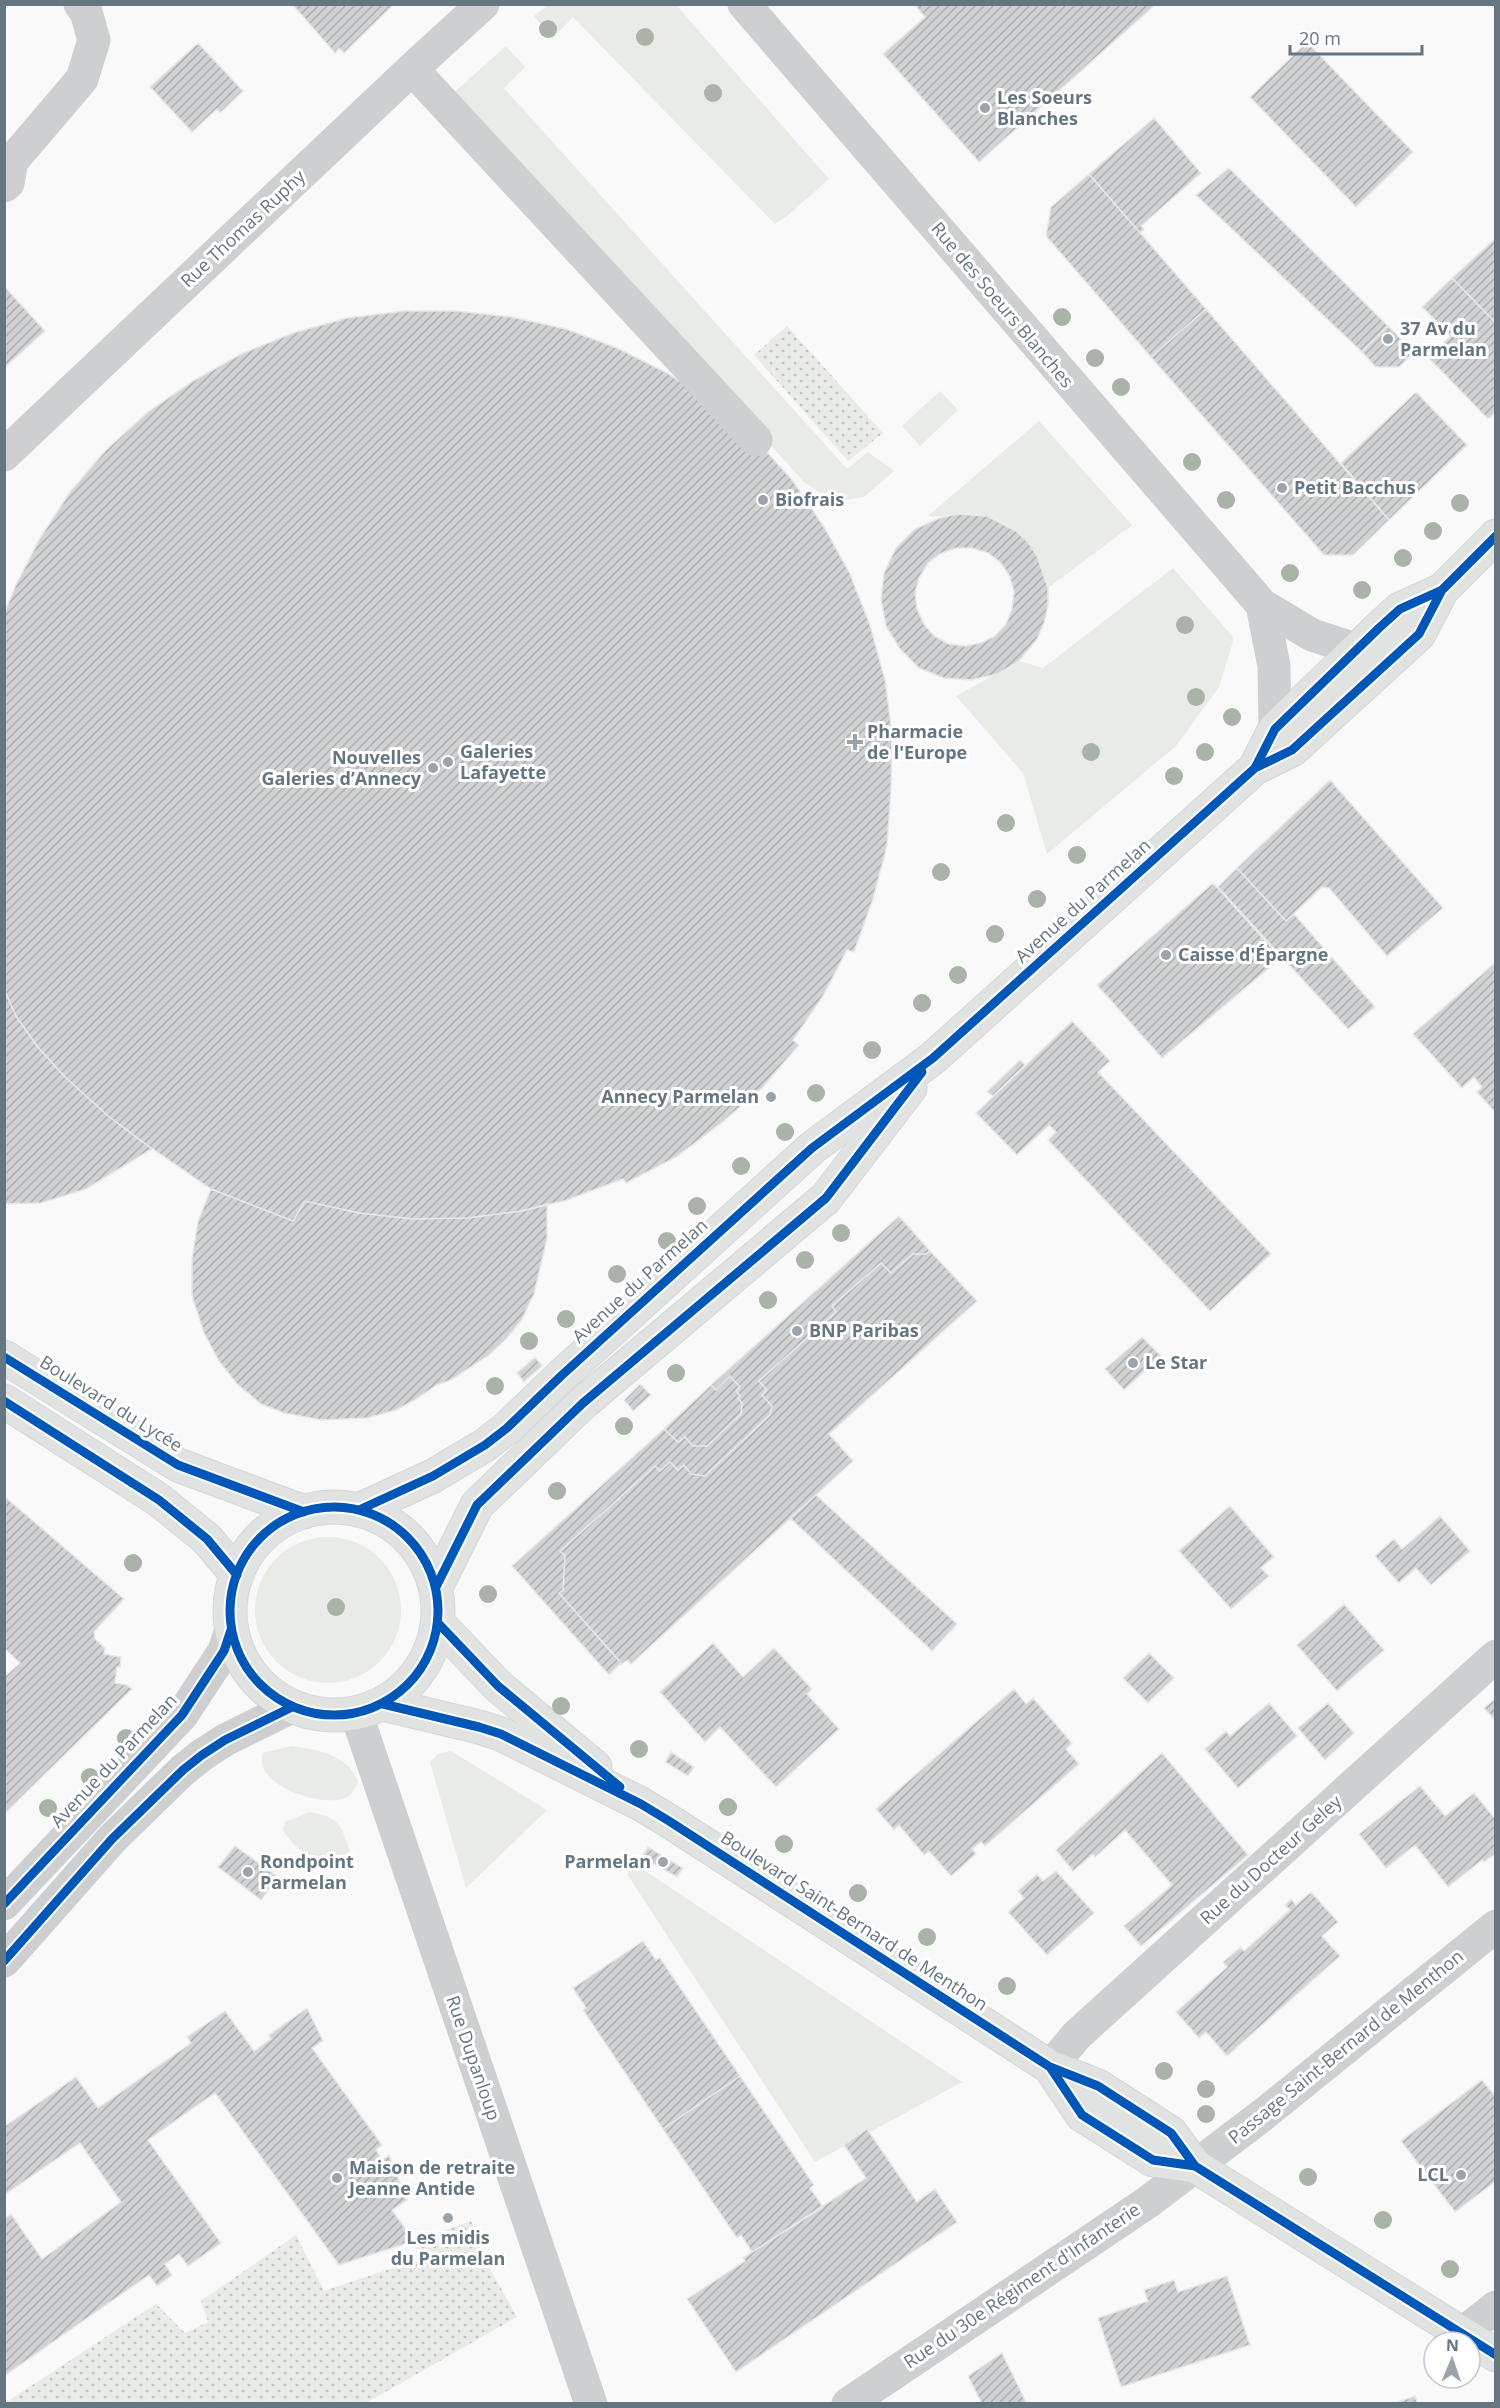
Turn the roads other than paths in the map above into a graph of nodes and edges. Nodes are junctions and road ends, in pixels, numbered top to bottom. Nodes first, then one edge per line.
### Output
1 (80, 4) edge
2 (110, 4) edge
3 (483, 4) edge
4 (744, 4) edge
5 (94, 40) junction
6 (412, 69) junction
7 (4, 186) edge
8 (756, 440) dead end
9 (4, 455) edge
10 (1496, 536) edge
11 (1442, 590) junction
12 (1262, 605) junction
13 (1358, 650) junction
14 (1275, 729) junction
15 (1255, 768) junction
16 (933, 1058) junction
17 (4, 1357) edge
18 (4, 1401) edge
19 (359, 1510) junction
20 (304, 1512) junction
21 (237, 1575) junction
22 (436, 1587) junction
23 (438, 1623) junction
24 (231, 1630) junction
25 (1496, 1656) edge
26 (292, 1707) junction
27 (369, 1708) junction
28 (641, 1804) junction
29 (4, 1904) edge
30 (1496, 1926) edge
31 (4, 1961) edge
32 (1050, 2067) junction
33 (1195, 2166) junction
34 (1496, 2307) edge
35 (1456, 2330) edge
36 (1467, 2330) edge
37 (1482, 2346) edge
38 (1496, 2355) edge
39 (591, 2403) edge
40 (848, 2403) edge

1 - 5 street
2 - 5 street
3 - 6 street, Rue Thomas Ruphy
4 - 12 street, Rue des Soeurs Blanches
5 - 7 street
6 - 8 street
6 - 9 street, Rue Thomas Ruphy
10 - 11 main road, Avenue du Parmelan
11 - 13 main road, Avenue du Parmelan
11 - 15 main road, Avenue du Parmelan
12 - 13 street, Rue des Soeurs Blanches
12 - 14 street, Rue des Soeurs Blanches
13 - 14 main road, Avenue du Parmelan
14 - 15 main road, Avenue du Parmelan
15 - 16 main road, Avenue du Parmelan
16 - 19 main road, Avenue du Parmelan
16 - 22 main road, Avenue du Parmelan
17 - 20 main road, Boulevard du Lycée
18 - 21 main road
19 - 20 main road
19 - 22 main road
20 - 21 main road
21 - 24 main road
22 - 23 main road
23 - 27 main road
23 - 28 main road, Boulevard Saint-Bernard de Menthon
24 - 26 main road
24 - 29 street, Avenue du Parmelan
25 - 32 street, Rue du Docteur Geley
26 - 27 main road
26 - 31 street
27 - 28 main road, Boulevard Saint-Bernard de Menthon
27 - 39 street, Rue Dupanloup
28 - 32 main road, Boulevard Saint-Bernard de Menthon
30 - 33 street, Passage Saint-Bernard de Menthon
32 - 33 main road, Boulevard Saint-Bernard de Menthon
33 - 35 main road, Boulevard Saint-Bernard de Menthon
33 - 40 street, Rue du 30e Régiment d'Infanterie
34 - 36 street
37 - 38 main road, Boulevard Saint-Bernard de Menthon

